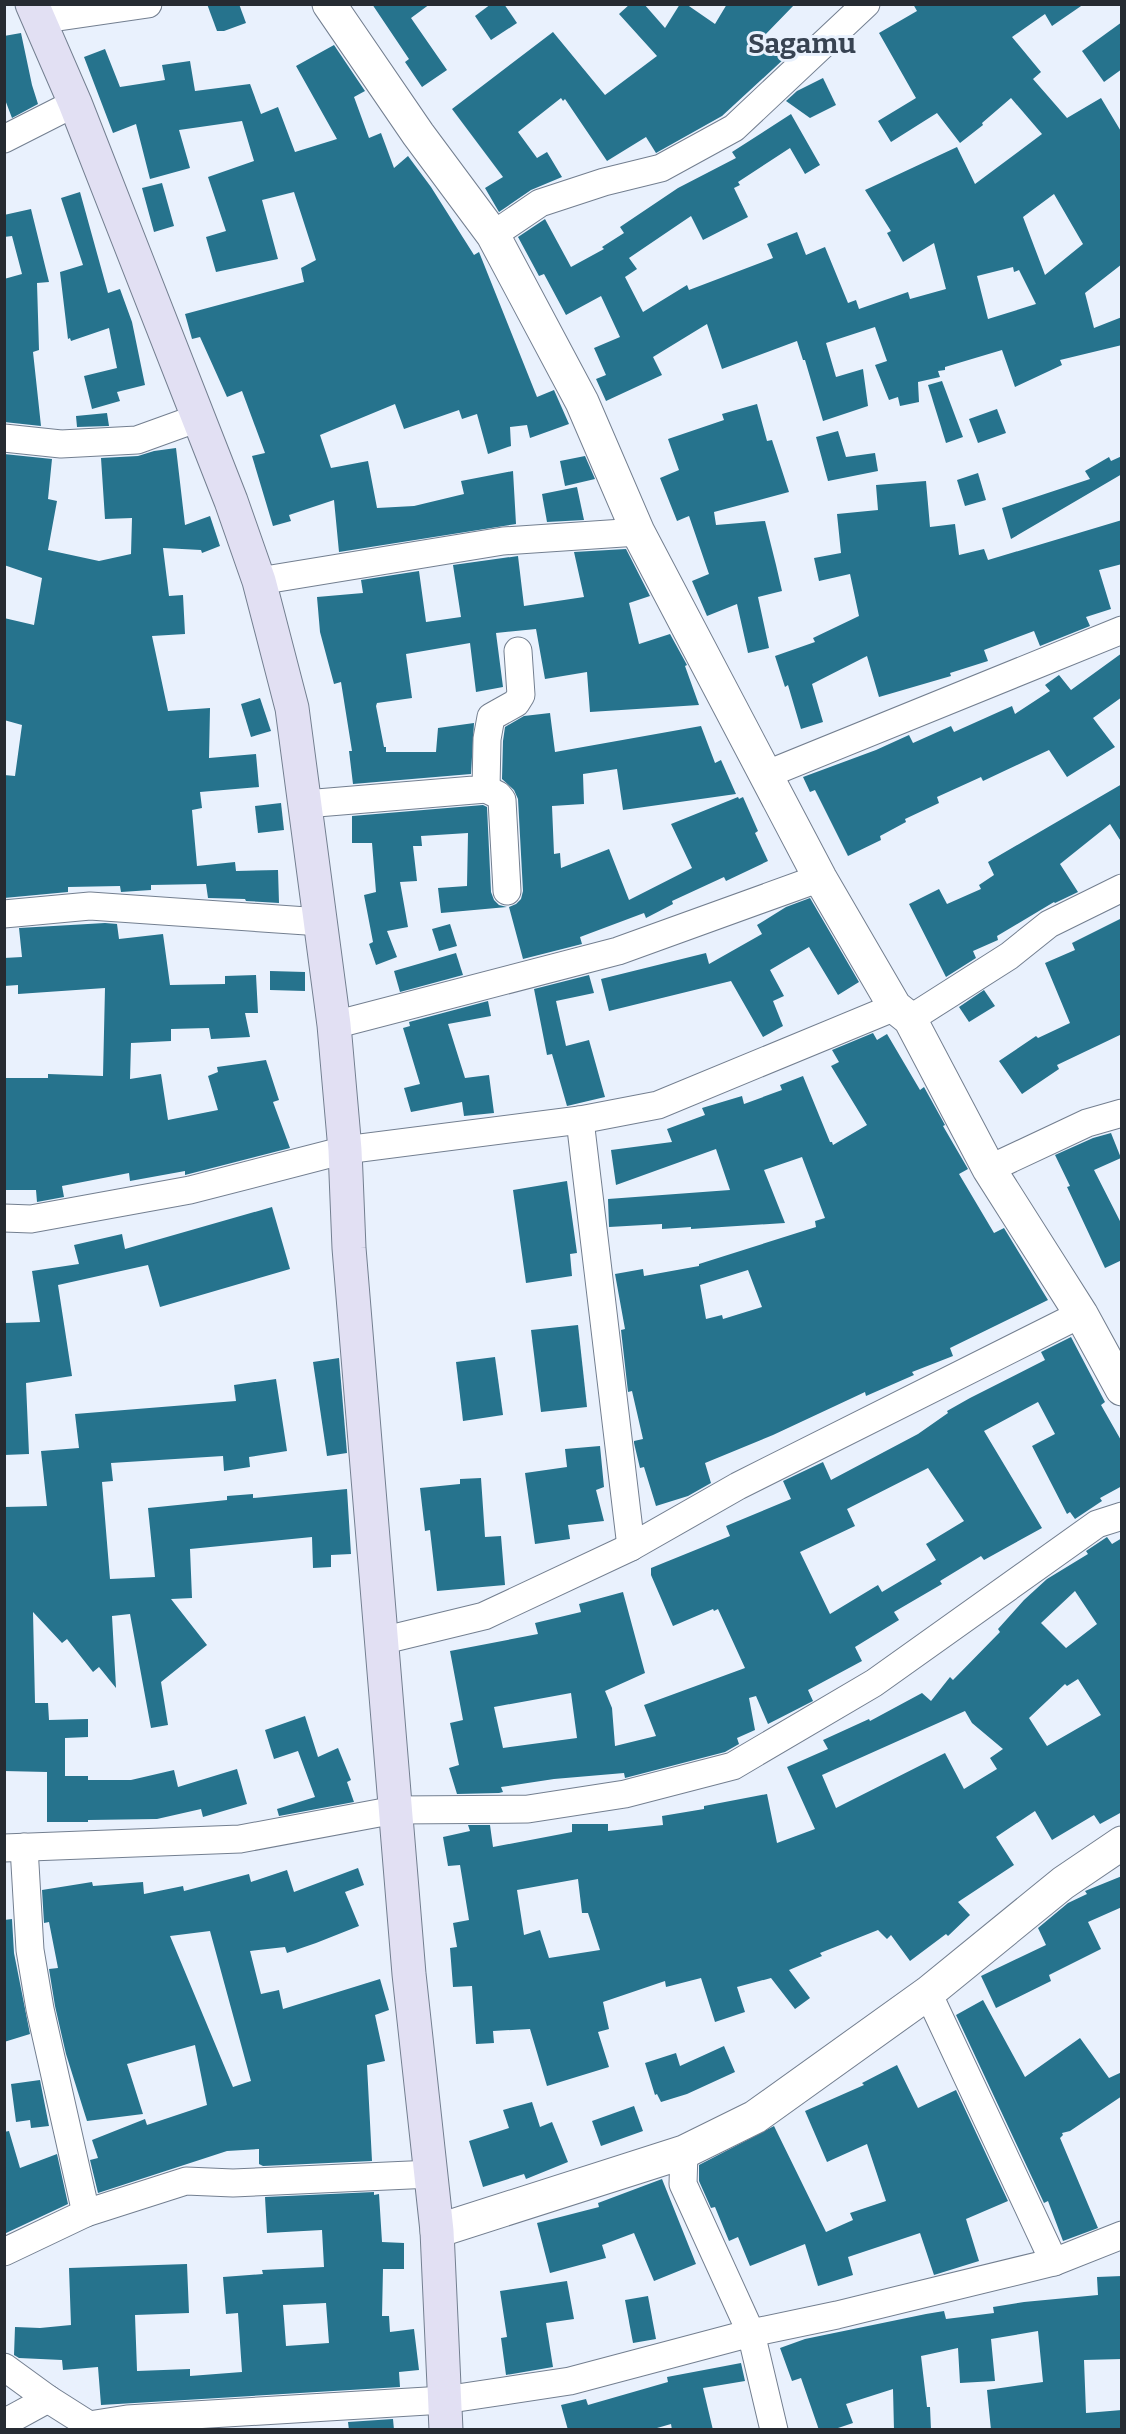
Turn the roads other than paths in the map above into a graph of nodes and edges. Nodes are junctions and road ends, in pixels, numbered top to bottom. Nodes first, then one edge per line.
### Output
1 (148, 4) edge
2 (329, 4) edge
3 (866, 4) edge
4 (35, 12) edge
5 (75, 103) junction
6 (4, 139) edge
7 (493, 235) junction
8 (198, 418) junction
9 (4, 438) edge
10 (638, 532) junction
11 (259, 581) junction
12 (1122, 630) edge
13 (518, 651) dead end
14 (765, 775) junction
15 (486, 789) junction
16 (305, 804) junction
17 (820, 878) junction
18 (1122, 888) edge
19 (507, 891) dead end
20 (4, 914) edge
21 (321, 922) junction
22 (903, 1013) junction
23 (334, 1025) junction
24 (1122, 1113) edge
25 (580, 1120) junction
26 (345, 1150) junction
27 (989, 1169) junction
28 (4, 1218) edge
29 (1081, 1314) junction
30 (1122, 1389) edge
31 (1122, 1516) edge
32 (631, 1547) junction
33 (381, 1641) junction
34 (395, 1810) junction
35 (1122, 1843) edge
36 (14, 1847) edge
37 (928, 1993) junction
38 (684, 2152) junction
39 (432, 2174) junction
40 (86, 2213) junction
41 (437, 2231) junction
42 (1122, 2235) edge
43 (4, 2252) edge
44 (1054, 2262) junction
45 (751, 2333) junction
46 (4, 2367) edge
47 (48, 2399) junction
48 (445, 2415) edge
49 (4, 2423) edge
50 (90, 2427) edge
51 (774, 2430) edge

1 - 4 street
2 - 7 street
3 - 7 street
4 - 5 main road
5 - 6 street
5 - 8 main road
7 - 10 street
8 - 9 street
8 - 11 main road
10 - 11 street
10 - 14 street
11 - 16 main road
12 - 14 street
13 - 15 street
14 - 17 street
15 - 16 street
15 - 19 street
16 - 21 main road
17 - 22 street
17 - 23 street
18 - 22 street
20 - 21 street
21 - 23 main road
22 - 25 street
22 - 27 street
23 - 26 main road
24 - 27 street
25 - 26 street
25 - 32 street
26 - 28 street
26 - 33 main road
27 - 29 street
29 - 30 street
29 - 32 street
31 - 34 street
32 - 33 street
33 - 34 main road
34 - 36 street
34 - 39 main road
35 - 37 street
36 - 40 street
37 - 38 street
37 - 44 street
38 - 41 street
38 - 45 street
39 - 40 street
39 - 41 main road
40 - 43 street
41 - 48 main road
42 - 44 street
44 - 45 street
45 - 48 street
45 - 51 street
46 - 47 street
47 - 49 street
47 - 50 street
48 - 50 street

